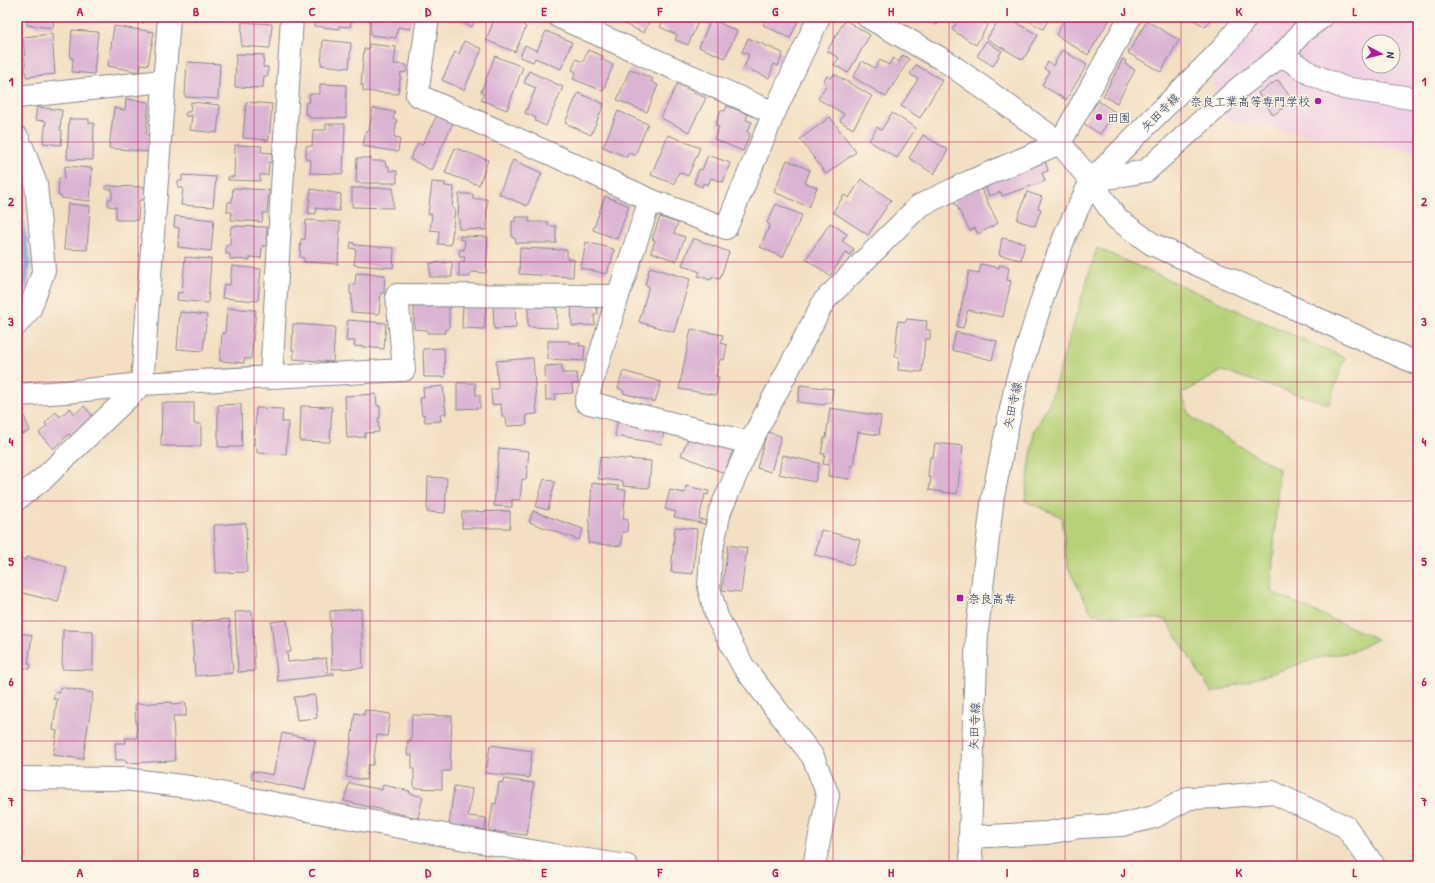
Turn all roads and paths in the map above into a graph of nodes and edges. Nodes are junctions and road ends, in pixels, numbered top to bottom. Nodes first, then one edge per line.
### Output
1 (169, 17) edge
2 (292, 17) edge
3 (428, 17) edge
4 (560, 17) edge
5 (819, 17) edge
6 (868, 17) edge
7 (1130, 17) edge
8 (1247, 17) edge
9 (1322, 17) edge
10 (1282, 55) junction
11 (163, 81) junction
12 (17, 97) edge
13 (1418, 99) edge
14 (774, 113) junction
15 (17, 137) edge
16 (1060, 143) junction
17 (1091, 181) junction
18 (650, 200) junction
19 (618, 296) junction
20 (17, 324) edge
21 (1418, 364) edge
22 (271, 378) junction
23 (142, 384) junction
24 (17, 395) edge
25 (750, 443) junction
26 (17, 499) edge
27 (17, 778) edge
28 (970, 837) junction
29 (628, 866) edge
30 (814, 866) edge
31 (972, 866) edge
32 (1374, 866) edge

1 - 11 street
2 - 22 street
3 - 18 street
4 - 14 street
5 - 14 street
6 - 16 street
7 - 16 street
8 - 17 street, 矢田寺線
9 - 10 street
10 - 13 street
10 - 17 street
11 - 12 street
11 - 23 street
14 - 18 street
15 - 20 street
16 - 17 street
16 - 25 street
17 - 21 street
17 - 28 street, 矢田寺線
18 - 19 street
19 - 22 street
19 - 25 street
22 - 23 street
23 - 24 street
23 - 26 street
25 - 30 street
27 - 29 street
28 - 31 street, 矢田寺線
28 - 32 street

